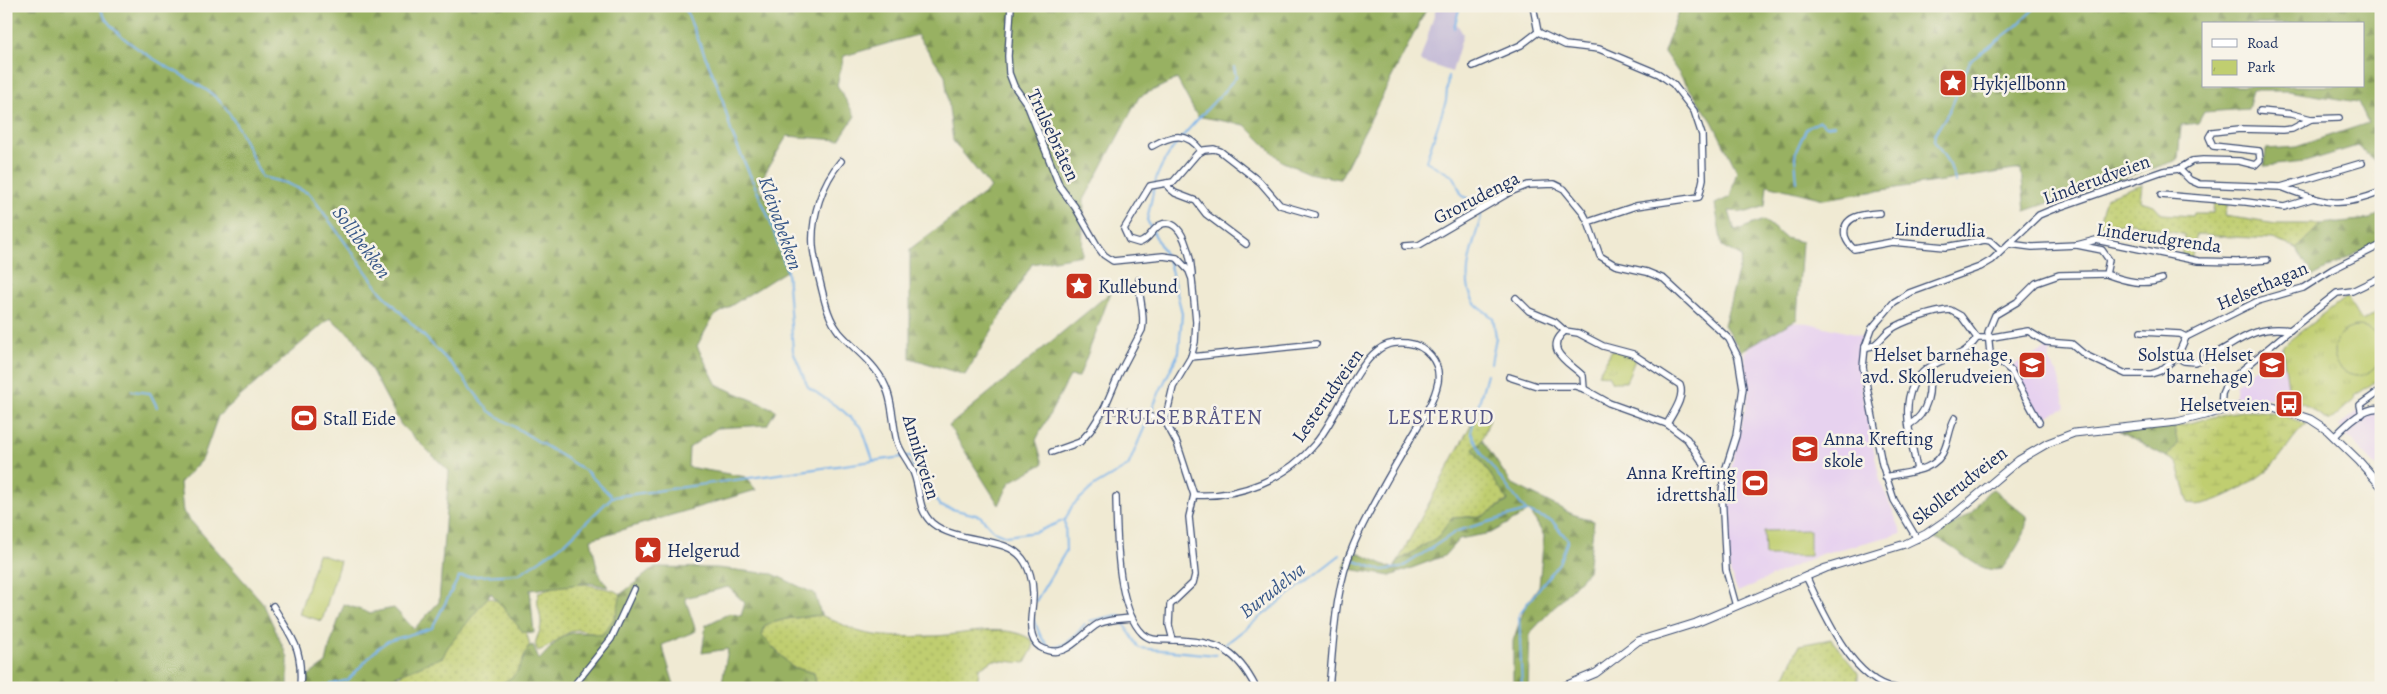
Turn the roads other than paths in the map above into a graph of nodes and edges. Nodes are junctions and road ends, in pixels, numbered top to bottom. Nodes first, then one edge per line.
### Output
1 (1011, 6) edge
2 (1532, 6) edge
3 (1538, 32) junction
4 (1473, 66) dead end
5 (2260, 111) dead end
6 (2339, 118) dead end
7 (2311, 119) junction
8 (1152, 146) dead end
9 (1201, 151) junction
10 (841, 161) dead end
11 (2362, 162) dead end
12 (2179, 169) junction
13 (1167, 183) junction
14 (2281, 187) junction
15 (2381, 192) edge
16 (2161, 196) dead end
17 (2314, 198) junction
18 (1880, 213) dead end
19 (1315, 215) dead end
20 (1588, 222) junction
21 (1246, 244) dead end
22 (2010, 244) junction
23 (2077, 245) junction
24 (2381, 245) edge
25 (1405, 246) dead end
26 (2000, 250) junction
27 (2267, 260) dead end
28 (2106, 274) junction
29 (2381, 277) edge
30 (1192, 279) junction
31 (2162, 279) dead end
32 (1139, 280) dead end
33 (1516, 298) dead end
34 (2290, 330) junction
35 (1564, 331) junction
36 (2141, 332) dead end
37 (2186, 337) junction
38 (1977, 338) junction
39 (1987, 338) junction
40 (1316, 344) dead end
41 (1865, 347) junction
42 (1191, 356) junction
43 (2177, 357) junction
44 (1927, 369) junction
45 (1509, 377) dead end
46 (1584, 388) junction
47 (2381, 390) edge
48 (1104, 409) junction
49 (2381, 409) edge
50 (2221, 410) junction
51 (2362, 414) junction
52 (1955, 418) dead end
53 (1164, 421) junction
54 (2039, 422) dead end
55 (1668, 424) junction
56 (1909, 425) junction
57 (2334, 437) junction
58 (1052, 452) dead end
59 (1917, 470) junction
60 (1724, 474) junction
61 (1886, 477) junction
62 (2381, 486) edge
63 (1194, 496) junction
64 (1116, 497) dead end
65 (1916, 539) junction
66 (1806, 576) junction
67 (634, 589) dead end
68 (273, 606) dead end
69 (1736, 606) junction
70 (1132, 618) junction
71 (1173, 640) junction
72 (300, 687) edge
73 (572, 688) edge
74 (1256, 688) edge
75 (1329, 688) edge
76 (1560, 688) edge
77 (1895, 688) edge

1 - 30 street, Trulsebråten
2 - 3 street
3 - 4 street
3 - 20 street
5 - 7 street, Linderudveien
6 - 7 street, Linderudveien
7 - 12 street, Linderudveien
8 - 9 street
9 - 13 street
9 - 19 street
10 - 70 street, Annikveien
11 - 14 street, Linderudveien
12 - 14 street, Linderudveien
12 - 22 street, Linderudveien
13 - 21 street
13 - 30 street
14 - 17 street, Linderudveien
15 - 17 street, Linderudveien
16 - 17 street, Linderudveien
18 - 26 street, Linderudlia
20 - 25 street, Grorudenga
20 - 60 street, Grorudenga
22 - 23 street, Linderudgrenda
22 - 26 street, Linderudveien
23 - 27 street, Linderudgrenda
23 - 28 street, Linderudgrenda
24 - 37 street, Helsethagan
26 - 41 street, Linderudveien
28 - 31 street
28 - 39 street
29 - 34 street
30 - 42 street
32 - 48 street
33 - 35 street
34 - 43 street
34 - 50 street
35 - 46 street
35 - 55 street
36 - 37 street
37 - 43 street
38 - 39 street
38 - 41 street
38 - 44 street
39 - 43 street
39 - 54 street
40 - 42 street
41 - 61 street, Linderudveien
42 - 53 street
44 - 56 street
44 - 56 street
45 - 46 street
46 - 55 street
47 - 51 street
48 - 53 street
48 - 58 street
49 - 51 street
50 - 57 street, Skollerudveien
50 - 65 street, Skollerudveien
51 - 57 street
52 - 59 street
53 - 63 street
55 - 60 street
56 - 59 street
57 - 62 street, Skollerudveien
59 - 61 street
60 - 69 street, Grorudenga
61 - 65 street, Linderudveien
63 - 71 street
63 - 75 street, Lesterudveien
64 - 70 street
65 - 66 street, Skollerudveien
66 - 69 street, Skollerudveien
66 - 77 street
67 - 73 street
68 - 72 street
69 - 76 street, Skollerudveien
70 - 71 street
71 - 74 street

